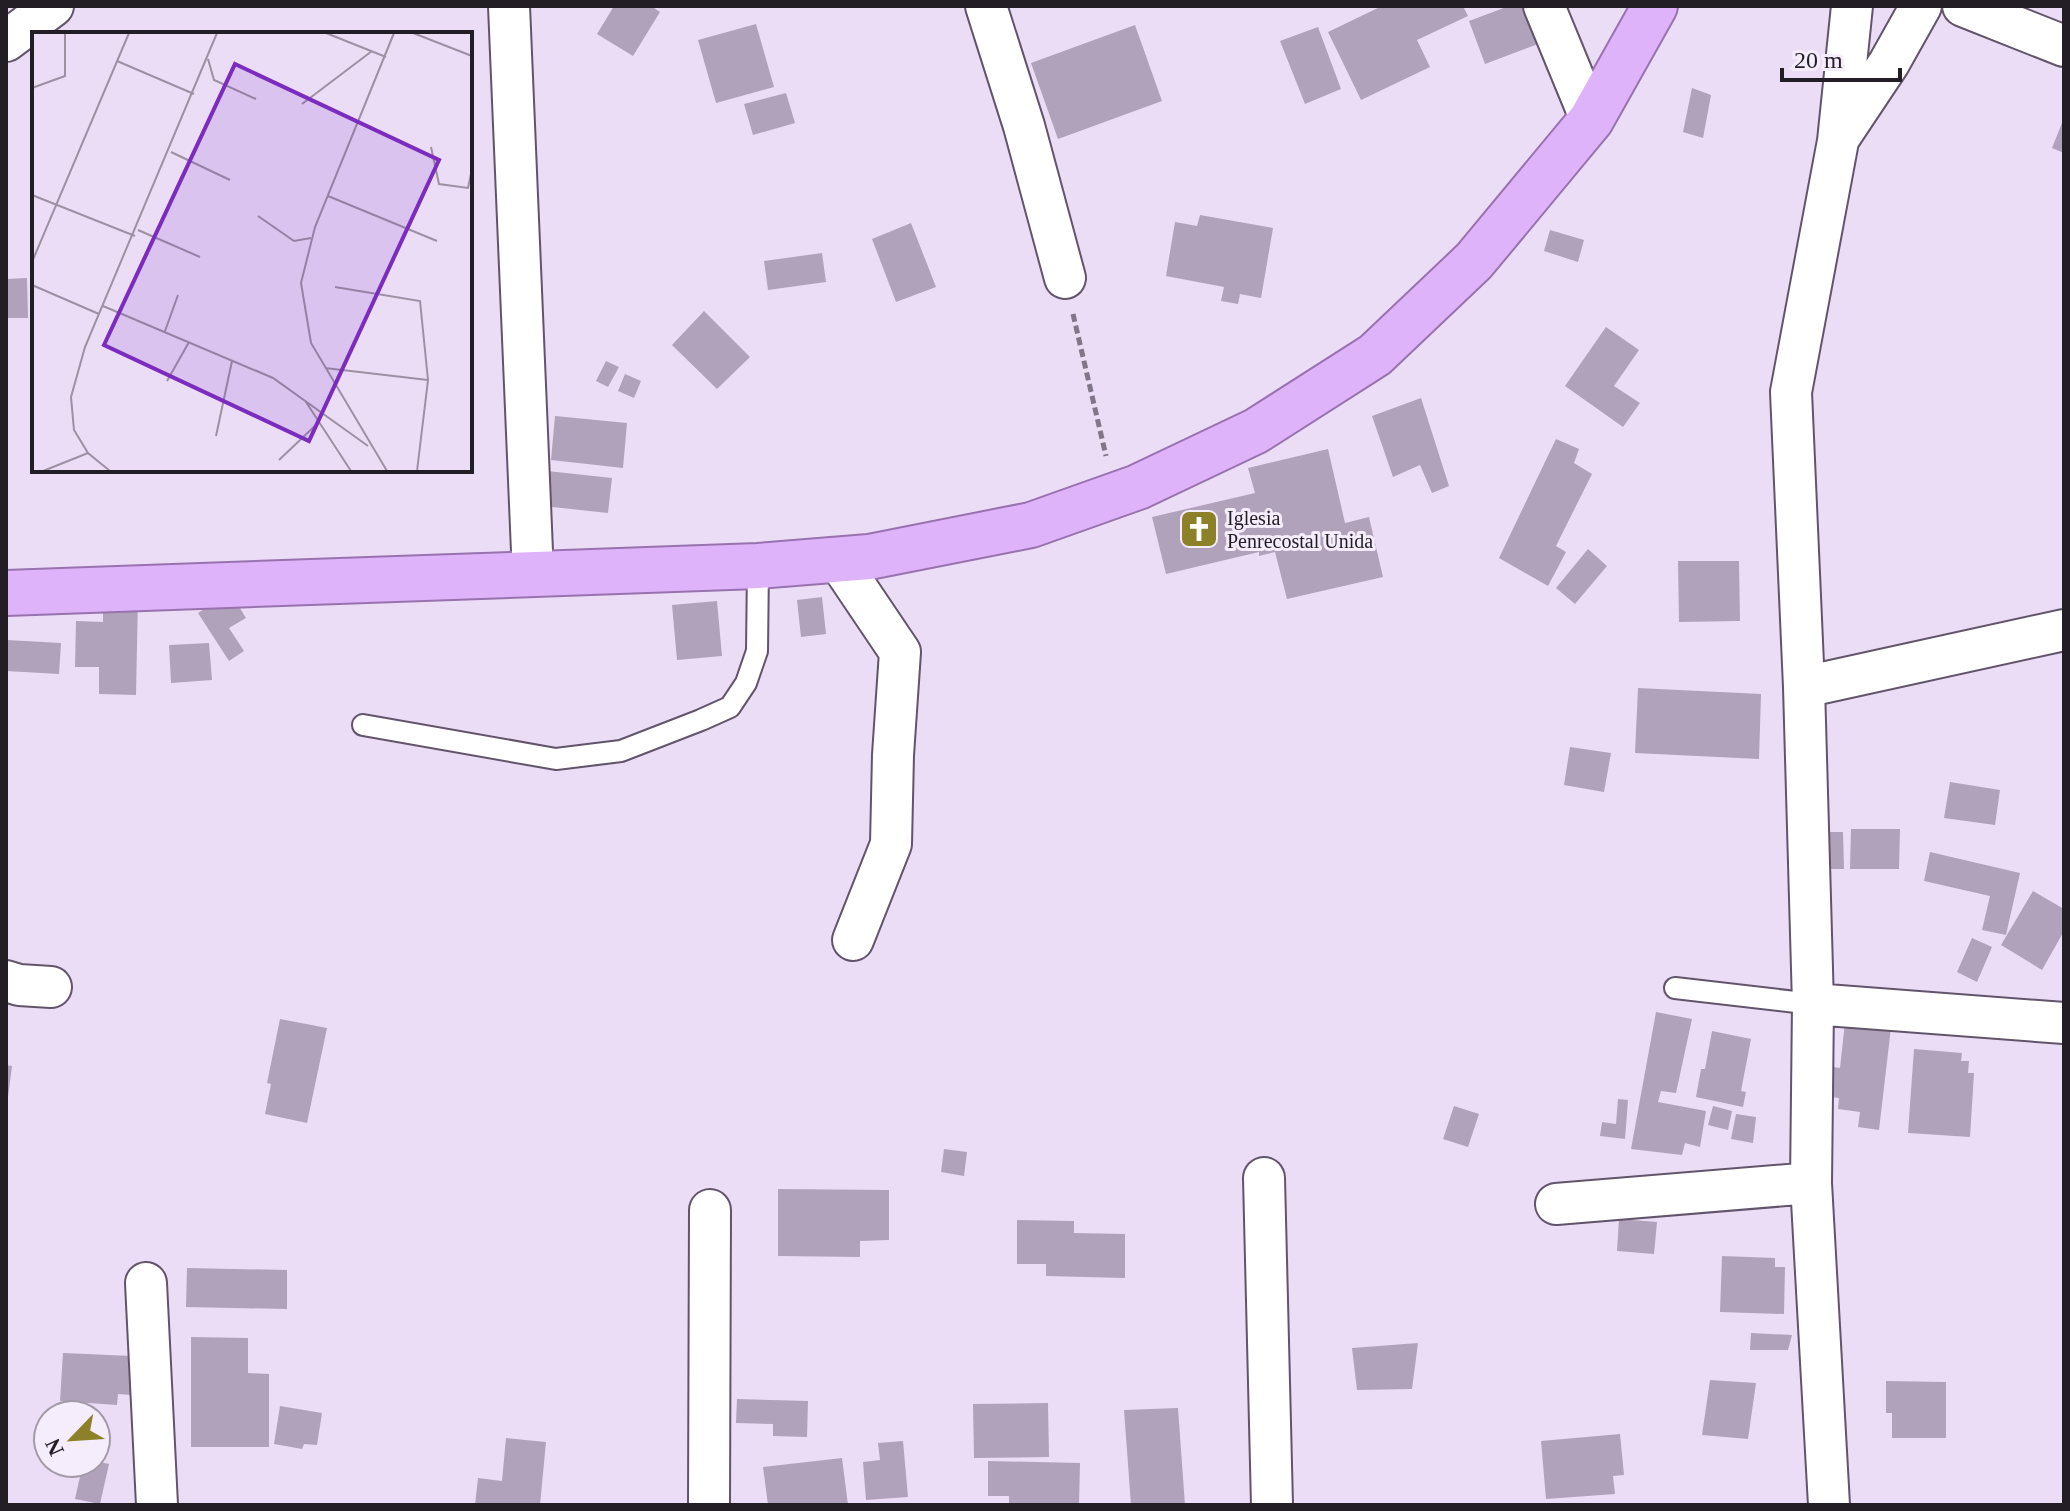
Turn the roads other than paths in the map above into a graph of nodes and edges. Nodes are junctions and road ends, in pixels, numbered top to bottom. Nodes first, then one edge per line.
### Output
1 (53, 6) edge
2 (509, 6) edge
3 (986, 6) edge
4 (1544, 6) edge
5 (1655, 6) edge
6 (1852, 6) edge
7 (1921, 6) edge
8 (1963, 6) edge
9 (6, 41) edge
10 (2064, 46) edge
11 (1591, 120) junction
12 (1838, 141) junction
13 (1065, 278) road end
14 (838, 560) junction
15 (758, 566) junction
16 (533, 575) junction
17 (6, 593) edge
18 (2064, 630) edge
19 (1804, 687) junction
20 (363, 725) dead end
21 (853, 940) dead end
22 (6, 981) edge
23 (51, 987) dead end
24 (1675, 988) dead end
25 (1813, 1004) junction
26 (2064, 1023) edge
27 (1264, 1178) dead end
28 (1811, 1183) junction
29 (1556, 1204) dead end
30 (710, 1210) dead end
31 (146, 1283) dead end
32 (157, 1505) edge
33 (709, 1505) edge
34 (1272, 1505) edge
35 (1829, 1505) edge

1 - 9 street
2 - 16 street
3 - 13 street
4 - 11 street
5 - 11 highway
6 - 12 street
7 - 12 street
8 - 10 street
11 - 14 highway
12 - 19 street
14 - 15 highway
14 - 21 street
15 - 16 highway
15 - 20 lane
16 - 17 highway
18 - 19 street
19 - 25 street
22 - 23 street
24 - 25 lane
25 - 26 street
25 - 28 street
27 - 34 street
28 - 29 street
28 - 35 street
30 - 33 street
31 - 32 street

